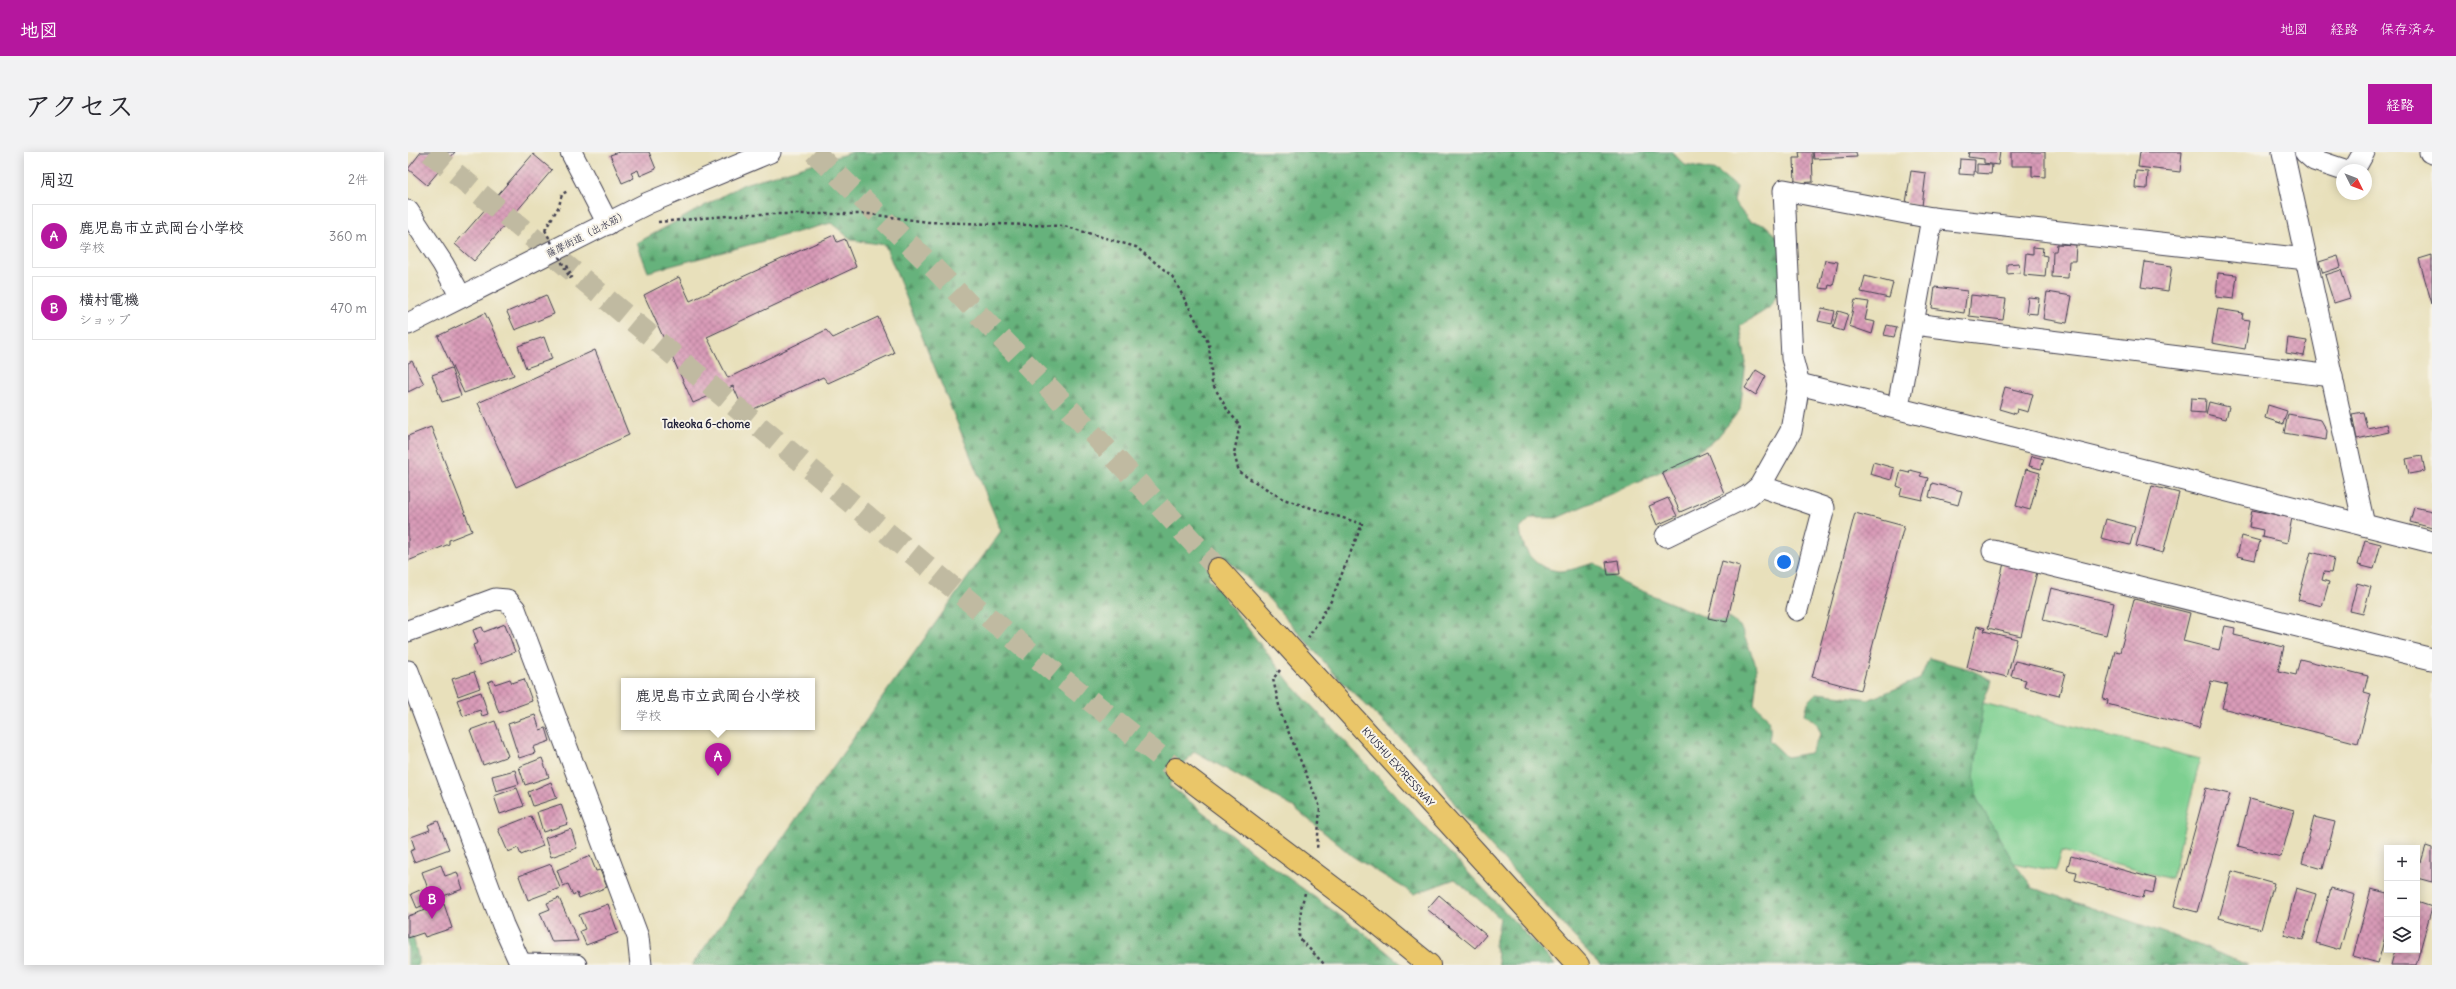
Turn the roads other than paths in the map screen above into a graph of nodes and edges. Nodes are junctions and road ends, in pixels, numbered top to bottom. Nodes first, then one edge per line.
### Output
1 (571, 152) edge
2 (770, 152) edge
3 (2283, 152) edge
4 (2305, 152) edge
5 (2364, 152) edge
6 (2357, 164) edge
7 (2336, 167) edge
8 (408, 211) edge
9 (1932, 218) junction
10 (608, 224) junction
11 (2306, 259) junction
12 (461, 297) junction
13 (408, 324) edge
14 (1914, 324) junction
15 (2332, 376) junction
16 (1800, 384) junction
17 (1898, 407) junction
18 (1760, 486) junction
19 (2364, 525) junction
20 (1666, 536) dead end
21 (2432, 542) edge
22 (1993, 552) dead end
23 (1218, 569) tunnel mouth
24 (1797, 610) dead end
25 (408, 631) edge
26 (2432, 659) edge
27 (408, 671) edge
28 (1176, 769) tunnel mouth
29 (521, 964) edge
30 (576, 965) edge
31 (641, 965) edge
32 (1429, 965) edge
33 (1578, 965) edge

1 - 10 street
2 - 10 street, 薩摩街道（出水筋）
3 - 11 street
4 - 7 street
5 - 6 street
8 - 12 street
9 - 11 street
9 - 14 street
9 - 16 street
10 - 12 street, 薩摩街道（出水筋）
11 - 15 street
12 - 13 street, 薩摩街道（出水筋）
14 - 15 street
14 - 17 street
15 - 19 street
16 - 17 street
16 - 18 street
17 - 19 street
18 - 20 street
18 - 24 street
19 - 21 street
22 - 26 street
23 - 33 highway, KYUSHU EXPRESSWAY
25 - 31 street
27 - 29 street
28 - 32 highway
29 - 30 street

